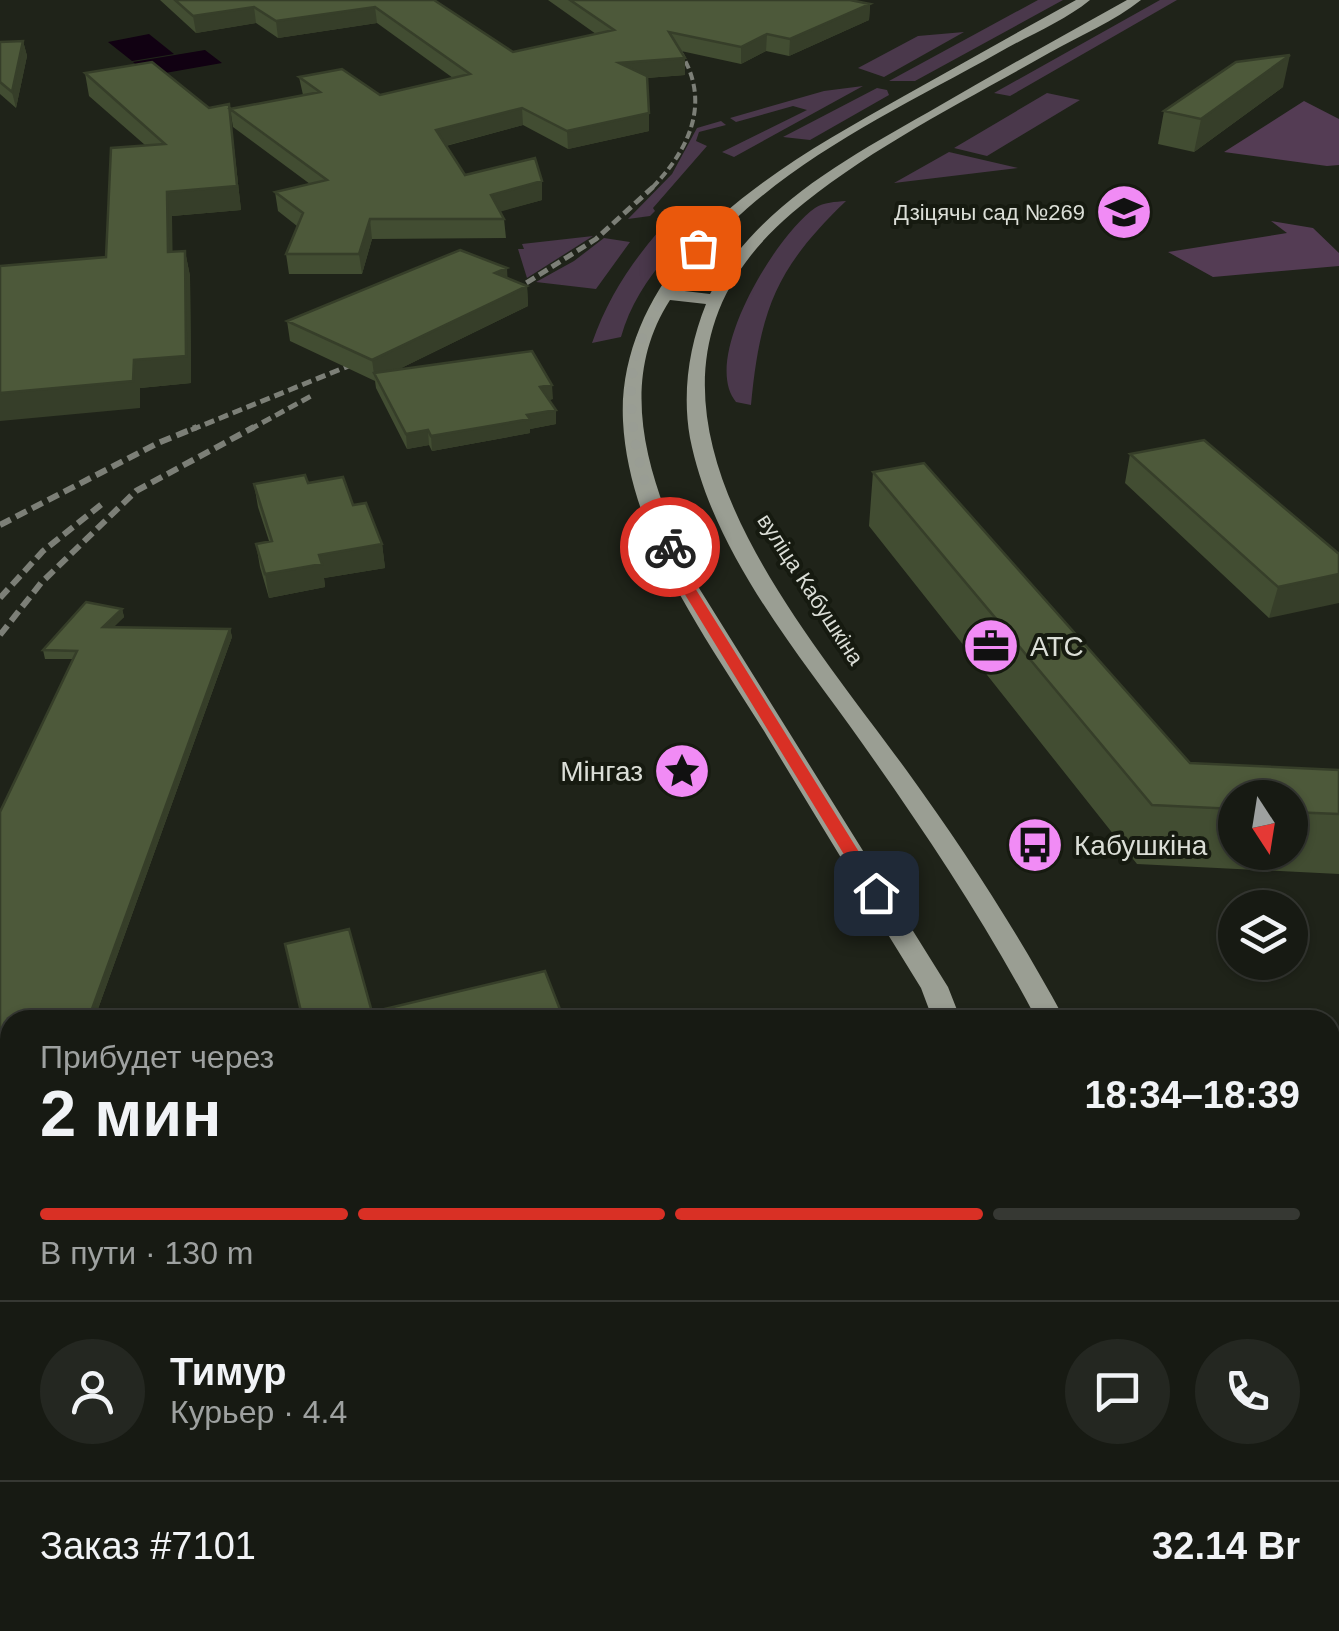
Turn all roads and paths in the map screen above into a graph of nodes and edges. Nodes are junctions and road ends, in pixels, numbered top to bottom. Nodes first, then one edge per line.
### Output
1 (1084, 0) edge
2 (1135, 0) edge
3 (664, 294) junction
4 (716, 300) junction
5 (943, 1010) edge
6 (1047, 1010) edge

1 - 3 main road
2 - 4 main road, вуліца Кабушкіна
3 - 4 main road
3 - 5 main road
4 - 6 main road, вуліца Кабушкіна

